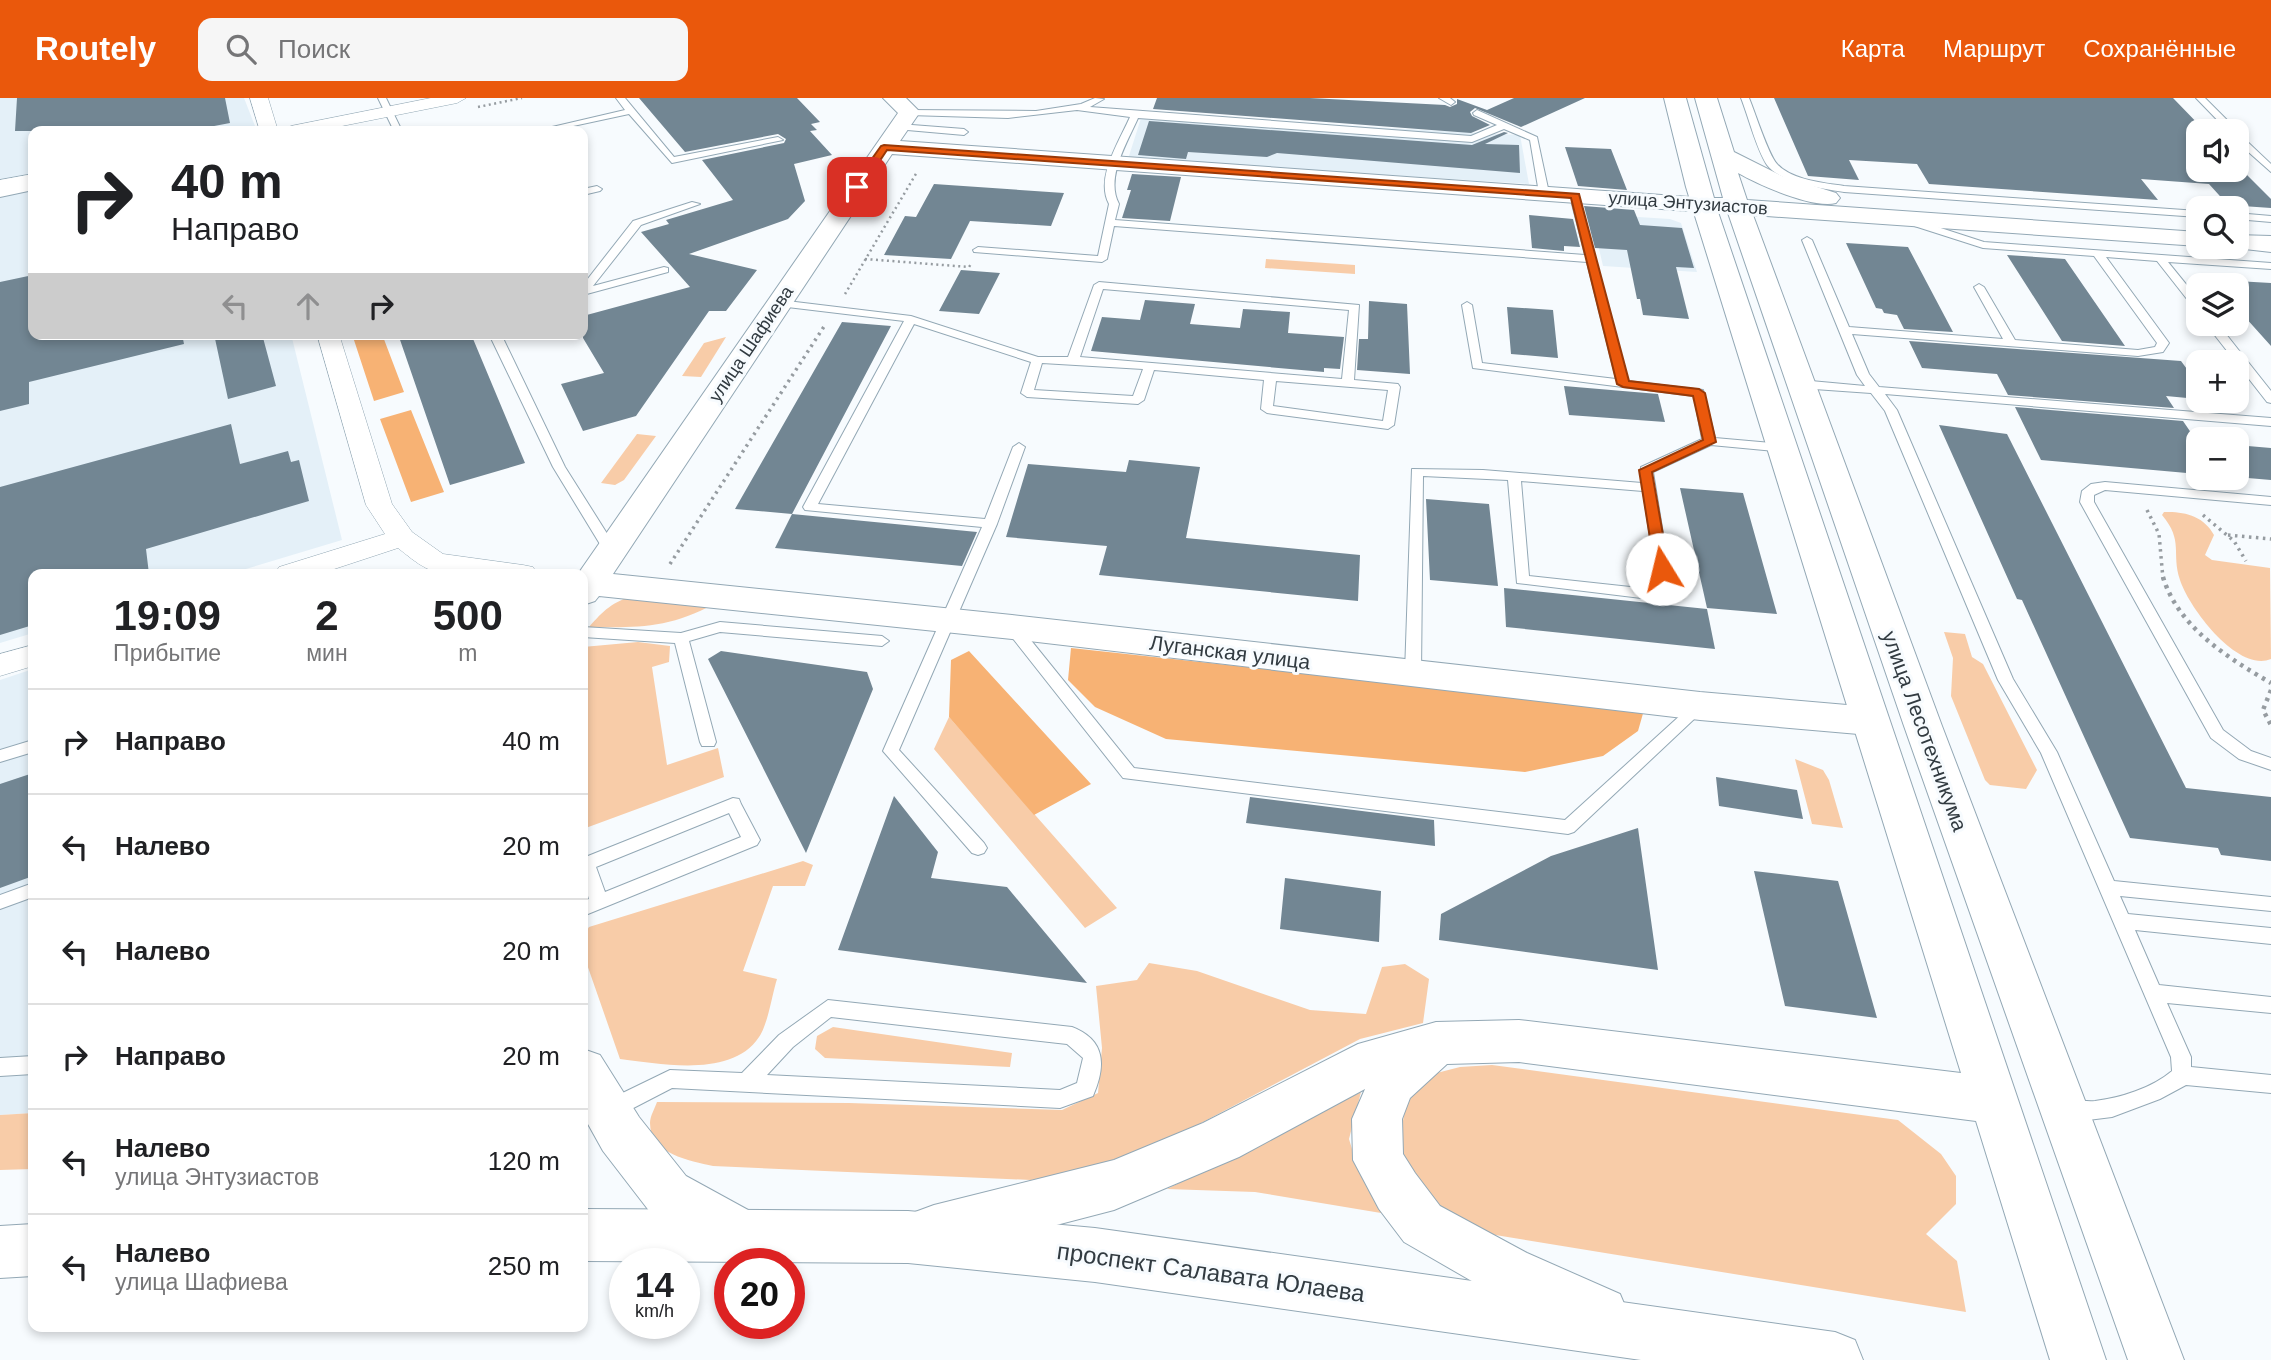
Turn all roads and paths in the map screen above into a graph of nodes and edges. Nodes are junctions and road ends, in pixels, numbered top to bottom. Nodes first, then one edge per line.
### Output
1 (259, 98) edge
2 (457, 98) edge
3 (620, 98) edge
4 (1675, 98) edge
5 (1706, 98) edge
6 (1745, 98) edge
7 (2200, 98) edge
8 (1100, 99) edge
9 (385, 105) edge
10 (1077, 108) junction
11 (631, 111) junction
12 (1477, 113) dead end
13 (1135, 115) junction
14 (2221, 119) edge
15 (896, 121) edge
16 (267, 126) edge
17 (309, 126) edge
18 (396, 126) edge
19 (562, 126) edge
20 (1503, 126) junction
21 (964, 132) dead end
22 (778, 139) dead end
23 (2249, 147) edge
24 (931, 151) junction
25 (1724, 155) junction
26 (1114, 163) junction
27 (2271, 169) edge
28 (28, 181) edge
29 (0, 186) edge
30 (28, 188) edge
31 (597, 189) dead end
32 (588, 191) edge
33 (1544, 193) junction
34 (0, 194) edge
35 (1575, 196) junction
36 (695, 204) dead end
37 (1721, 206) junction
38 (2186, 213) edge
39 (2249, 217) edge
40 (1900, 218) junction
41 (2271, 219) edge
42 (1110, 223) junction
43 (2186, 238) edge
44 (1807, 240) dead end
45 (2249, 243) edge
46 (2271, 244) edge
47 (978, 250) joint
48 (2098, 254) junction
49 (2160, 258) junction
50 (865, 259) junction
51 (1592, 260) junction
52 (2271, 266) edge
53 (663, 270) dead end
54 (588, 286) edge
55 (1979, 287) dead end
56 (588, 291) edge
57 (2186, 291) edge
58 (779, 303) junction
59 (1467, 305) dead end
60 (835, 310) junction
61 (912, 319) junction
62 (1844, 330) junction
63 (2221, 336) edge
64 (330, 340) edge
65 (498, 340) edge
66 (2011, 343) junction
67 (1037, 359) junction
68 (1073, 360) junction
69 (1149, 368) junction
70 (1270, 378) junction
71 (1348, 381) junction
72 (1623, 384) junction
73 (1800, 384) junction
74 (1875, 390) junction
75 (2271, 399) edge
76 (2271, 422) edge
77 (1709, 442) junction
78 (1019, 447) dead end
79 (1784, 448) junction
80 (1514, 477) junction
81 (1649, 488) junction
82 (2128, 488) junction
83 (2175, 492) junction
84 (2271, 501) edge
85 (990, 524) junction
86 (2227, 535) junction
87 (402, 538) junction
88 (2271, 538) edge
89 (611, 551) junction
90 (2246, 561) dead end
91 (305, 569) edge
92 (487, 569) edge
93 (588, 582) edge
94 (588, 586) edge
95 (653, 590) junction
96 (946, 620) junction
97 (1012, 626) junction
98 (588, 632) edge
99 (681, 638) junction
100 (882, 641) dead end
101 (28, 657) edge
102 (0, 665) edge
103 (1413, 673) junction
104 (2271, 683) edge
105 (2271, 690) edge
106 (1700, 706) junction
107 (1870, 721) junction
108 (2271, 725) edge
109 (708, 742) dead end
110 (28, 748) edge
111 (0, 756) edge
112 (2271, 764) edge
113 (978, 848) dead end
114 (588, 863) edge
115 (588, 880) edge
116 (2108, 888) junction
117 (28, 892) edge
118 (0, 902) edge
119 (2271, 904) edge
120 (591, 905) edge
121 (2122, 920) junction
122 (2271, 936) edge
123 (2153, 993) junction
124 (2271, 1005) edge
125 (1436, 1043) junction
126 (28, 1065) edge
127 (0, 1066) edge
128 (2182, 1075) junction
129 (746, 1083) junction
130 (2271, 1084) edge
131 (595, 1091) edge
132 (1992, 1100) junction
133 (2063, 1109) junction
134 (588, 1235) edge
135 (742, 1236) junction
136 (908, 1237) junction
137 (28, 1250) edge
138 (0, 1252) edge
139 (1641, 1331) junction
140 (1835, 1360) edge
141 (2078, 1360) edge
142 (2156, 1360) edge

1 - 16 street
2 - 9 street
3 - 11 lane
4 - 37 main road, улица Лесотехникума
5 - 25 main road, улица Лесотехникума
6 - 38 lane
7 - 14 lane
8 - 10 lane
9 - 17 street
9 - 18 lane
10 - 13 lane
10 - 15 lane
11 - 19 lane
11 - 22 lane
12 - 20 lane
13 - 20 lane
13 - 26 lane
15 - 21 lane
15 - 24 main road, улица Энтузиастов
15 - 58 main road, улица Шафиева
20 - 33 lane
23 - 27 lane
24 - 26 main road, улица Энтузиастов
24 - 50 path
25 - 37 main road, улица Лесотехникума
25 - 40 main road
26 - 33 main road, улица Энтузиастов
26 - 42 lane
28 - 29 street
30 - 34 lane
31 - 32 lane
33 - 35 main road, улица Энтузиастов
35 - 37 main road, улица Энтузиастов
35 - 51 lane
36 - 54 lane
37 - 40 main road, улица Энтузиастов
37 - 73 main road, улица Лесотехникума
37 - 79 main road, улица Лесотехникума
39 - 41 lane
40 - 43 main road, улица Энтузиастов
40 - 48 lane
42 - 47 lane
42 - 51 lane
44 - 62 lane
45 - 46 main road
47 - 50 path
48 - 49 lane
48 - 66 lane
49 - 52 lane
49 - 57 lane
50 - 60 path
51 - 72 lane
53 - 56 lane
55 - 66 lane
58 - 60 lane
58 - 89 main road, улица Шафиева
59 - 72 lane
60 - 61 lane
60 - 95 path
61 - 67 lane
61 - 85 lane
62 - 66 lane
62 - 74 lane
63 - 75 lane
64 - 87 street
65 - 89 lane
67 - 68 lane
67 - 69 lane
68 - 69 lane
68 - 71 lane
69 - 70 lane
70 - 71 lane
70 - 71 lane
72 - 77 lane
73 - 74 lane
73 - 133 main road, улица Лесотехникума
74 - 76 lane
74 - 116 lane
77 - 79 lane
77 - 81 lane
78 - 85 lane
79 - 107 main road, улица Лесотехникума
80 - 81 lane
80 - 81 lane
80 - 103 lane
82 - 83 lane
82 - 104 path
82 - 112 lane
83 - 84 lane
83 - 86 path
85 - 96 lane
86 - 88 path
86 - 90 path
87 - 91 street
87 - 92 street
89 - 93 main road, улица Шафиева
94 - 95 main road, Луганская улица
95 - 96 main road, Луганская улица
96 - 97 main road, Луганская улица
96 - 113 lane
97 - 103 main road, Луганская улица
97 - 106 lane
98 - 99 lane
99 - 100 lane
99 - 109 lane
101 - 102 street
103 - 106 main road, Луганская улица
105 - 108 path
106 - 107 main road, Луганская улица
107 - 132 main road, улица Лесотехникума
110 - 111 lane
114 - 120 lane
115 - 120 lane
116 - 119 lane
116 - 121 lane
117 - 118 lane
121 - 122 lane
121 - 123 lane
123 - 124 lane
123 - 128 lane
125 - 132 main road
125 - 136 main road
125 - 139 main road
126 - 127 lane
128 - 130 lane
128 - 133 lane
129 - 129 lane
129 - 131 lane
131 - 135 main road
132 - 141 main road, улица Лесотехникума
133 - 142 main road, улица Лесотехникума
134 - 135 main road, проспект Салавата Юлаева
135 - 136 main road, проспект Салавата Юлаева
136 - 139 main road, проспект Салавата Юлаева
137 - 138 main road
139 - 140 main road, проспект Салавата Юлаева

